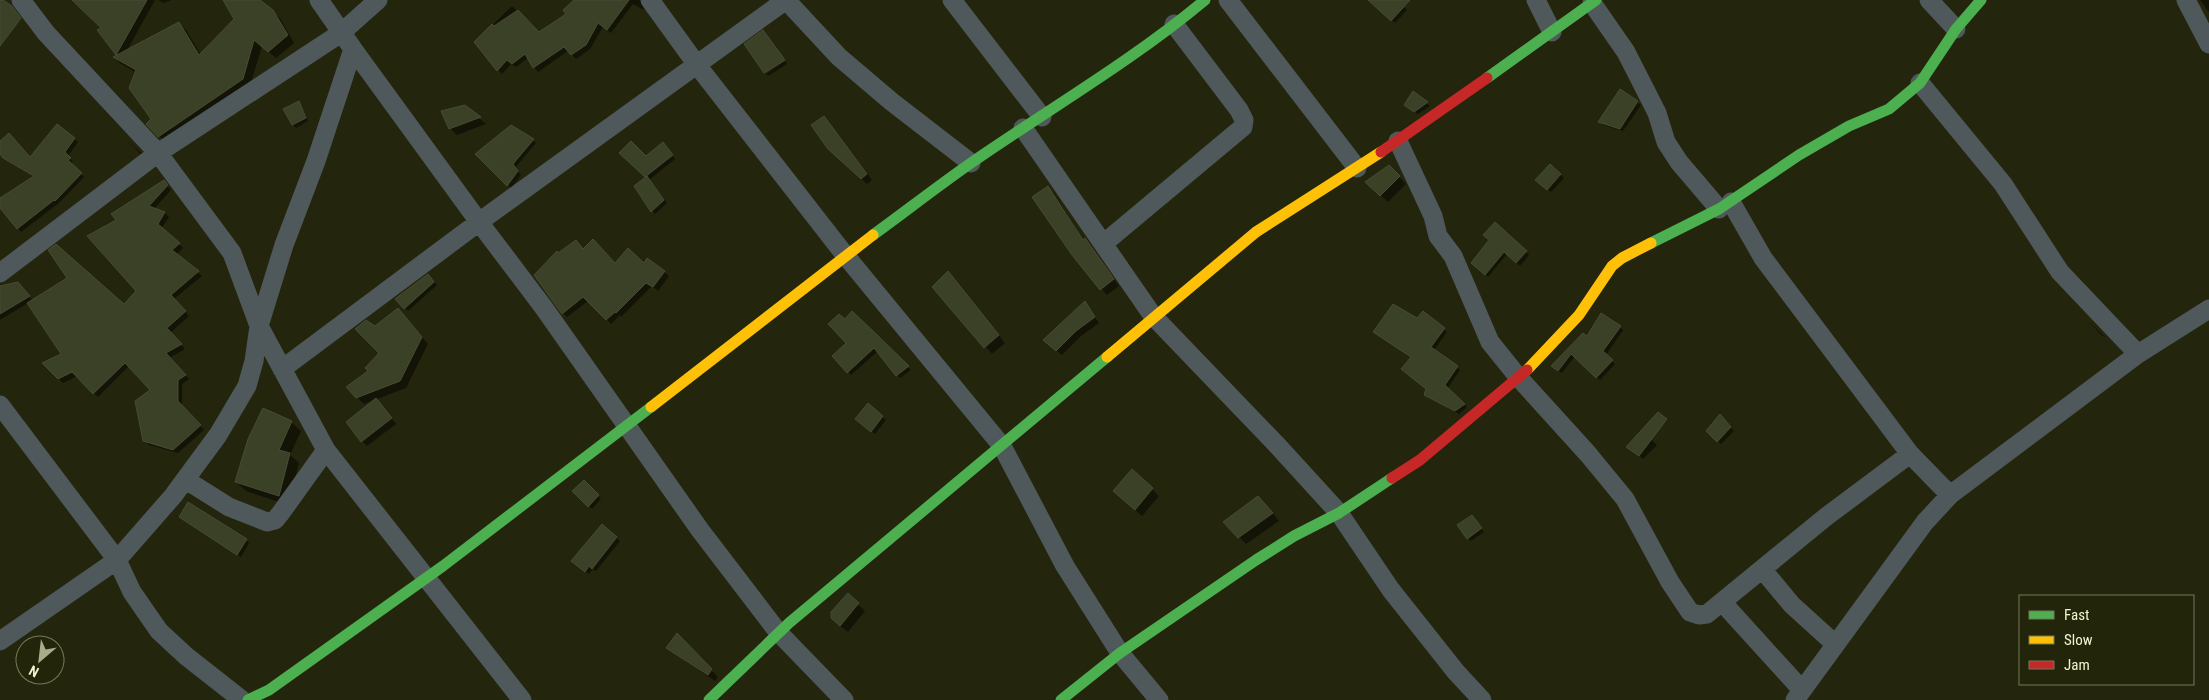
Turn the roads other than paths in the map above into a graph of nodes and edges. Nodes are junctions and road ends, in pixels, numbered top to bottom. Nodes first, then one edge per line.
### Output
1 (21, 0) edge
2 (319, 0) edge
3 (378, 0) edge
4 (650, 0) edge
5 (952, 0) edge
6 (1205, 0) edge
7 (1228, 0) edge
8 (1536, 0) edge
9 (1929, 0) edge
10 (1981, 0) edge
11 (2186, 0) edge
12 (1594, 1) edge
13 (1174, 24) junction
14 (1956, 29) junction
15 (1552, 32) junction
16 (341, 33) junction
17 (2209, 44) edge
18 (353, 49) junction
19 (697, 64) junction
20 (1920, 83) junction
21 (1042, 117) junction
22 (1023, 128) junction
23 (1398, 141) junction
24 (158, 153) junction
25 (970, 163) junction
26 (1357, 168) junction
27 (1725, 205) junction
28 (479, 222) junction
29 (1103, 244) junction
30 (845, 255) junction
31 (0, 273) edge
32 (2209, 309) edge
33 (1153, 316) junction
34 (259, 326) junction
35 (2138, 354) junction
36 (282, 369) junction
37 (1519, 378) junction
38 (0, 405) edge
39 (627, 426) junction
40 (1002, 446) junction
41 (326, 450) junction
42 (1910, 454) junction
43 (186, 480) junction
44 (1950, 495) junction
45 (1339, 514) junction
46 (117, 560) junction
47 (1762, 569) junction
48 (427, 577) junction
49 (1722, 602) junction
50 (778, 632) junction
51 (0, 641) edge
52 (1835, 644) junction
53 (1120, 653) junction
54 (1798, 695) edge
55 (242, 700) edge
56 (248, 700) edge
57 (522, 700) edge
58 (709, 700) edge
59 (844, 700) edge
60 (1061, 700) edge
61 (1159, 700) edge
62 (1482, 700) edge

1 - 24 street
2 - 16 street
3 - 16 street
4 - 19 street
5 - 21 street
6 - 13 street
7 - 26 street
8 - 15 street
9 - 14 street
10 - 14 street
11 - 17 street
12 - 15 street
12 - 27 street
13 - 21 street
13 - 29 street
14 - 20 street
15 - 23 street
16 - 18 street
16 - 24 street
18 - 28 street
18 - 34 street
19 - 25 street
19 - 28 street
19 - 30 street
20 - 27 street
20 - 35 street
21 - 22 street
22 - 25 street
22 - 29 street
23 - 26 street
23 - 37 street
24 - 31 street
24 - 34 street
25 - 30 street
26 - 33 street
27 - 37 street
27 - 42 street
28 - 36 street
28 - 39 street
29 - 33 street
30 - 39 street
30 - 40 street
32 - 35 street
33 - 40 street
33 - 45 street
34 - 36 street
34 - 43 street
35 - 44 street
36 - 41 street
37 - 45 street
37 - 49 street
38 - 46 street
39 - 48 street
39 - 50 street
40 - 50 street
40 - 53 street
41 - 43 street
41 - 48 street
42 - 44 street
42 - 47 street
43 - 46 street
44 - 52 street
45 - 53 street
45 - 62 street
46 - 51 street
46 - 55 street
47 - 49 street
47 - 52 street
48 - 56 street
48 - 57 street
49 - 54 street
50 - 58 street
50 - 59 street
52 - 54 street
53 - 60 street
53 - 61 street

